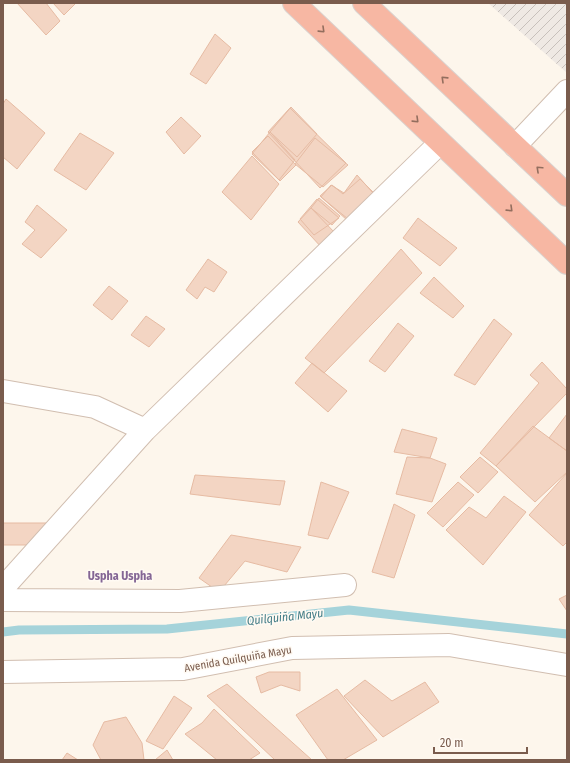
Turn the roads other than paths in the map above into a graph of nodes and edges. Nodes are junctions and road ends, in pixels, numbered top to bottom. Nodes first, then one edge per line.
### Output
1 (294, 3) edge
2 (364, 3) edge
3 (567, 92) edge
4 (440, 143) junction
5 (515, 146) junction
6 (567, 195) edge
7 (567, 263) edge
8 (3, 391) edge
9 (145, 430) junction
10 (345, 585) dead end
11 (3, 588) edge
12 (3, 600) edge
13 (567, 665) edge
14 (3, 672) edge

1 -> 4 highway
5 -> 2 highway
3 - 5 street
4 -> 7 highway
4 - 9 street
6 -> 5 highway
8 - 9 street
9 - 11 street
10 - 12 street
13 - 14 street, Avenida Quilquiña Mayu

